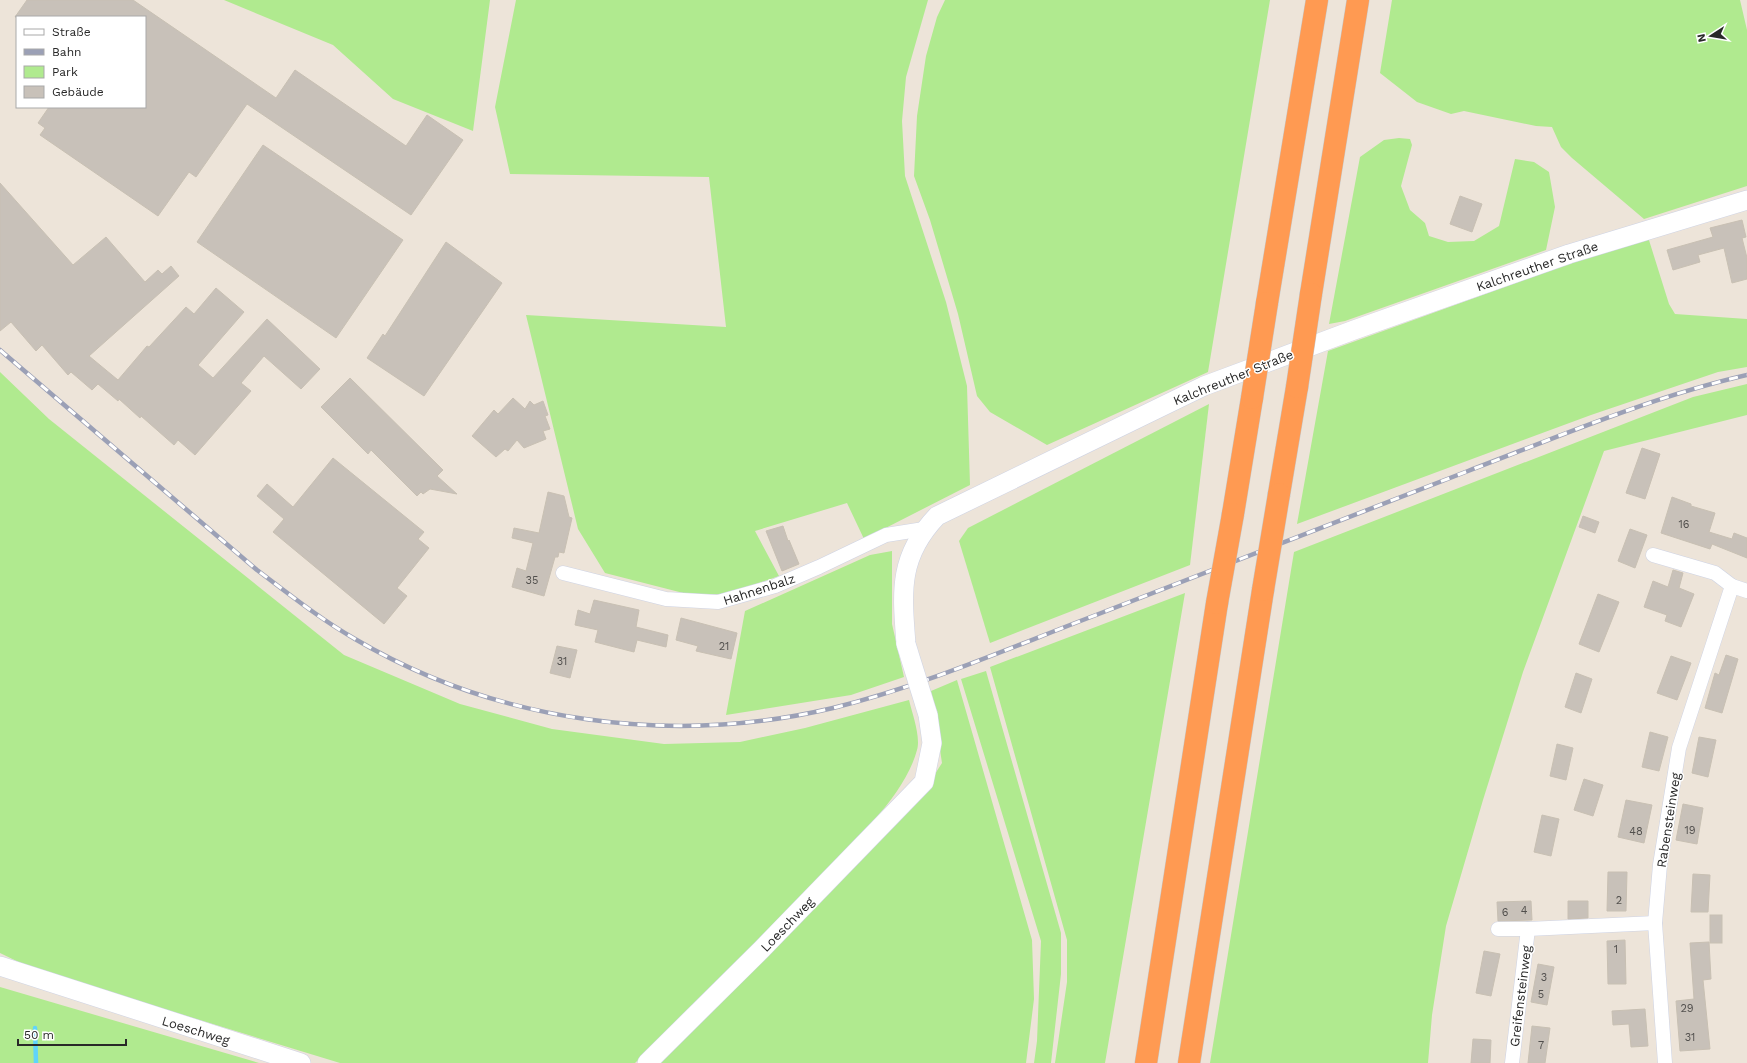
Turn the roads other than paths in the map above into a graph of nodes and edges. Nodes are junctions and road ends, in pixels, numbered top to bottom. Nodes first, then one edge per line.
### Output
1 (1317, 0) edge
2 (1358, 0) edge
3 (1747, 200) edge
4 (924, 529) junction
5 (1653, 555) dead end
6 (563, 573) dead end
7 (1732, 586) junction
8 (1747, 591) edge
9 (924, 782) joint
10 (1656, 923) junction
11 (1498, 929) dead end
12 (1528, 929) junction
13 (0, 966) edge
14 (301, 1063) edge
15 (647, 1063) edge
16 (1146, 1063) edge
17 (1189, 1063) edge
18 (1512, 1063) edge
19 (1665, 1063) edge

1 - 16 highway, bridge
2 - 17 highway, bridge
3 - 4 street, Kalchreuther Straße
4 - 6 street, Hahnenbalz
4 - 9 street, Kalchreuther Straße, bridge
5 - 7 street
7 - 8 street
7 - 10 street, Rabensteinweg
9 - 15 street, Loeschweg
10 - 12 street, Greifensteinweg
10 - 19 street, Rabensteinweg
11 - 12 street, Greifensteinweg
12 - 18 street, Greifensteinweg
13 - 14 street, Loeschweg

